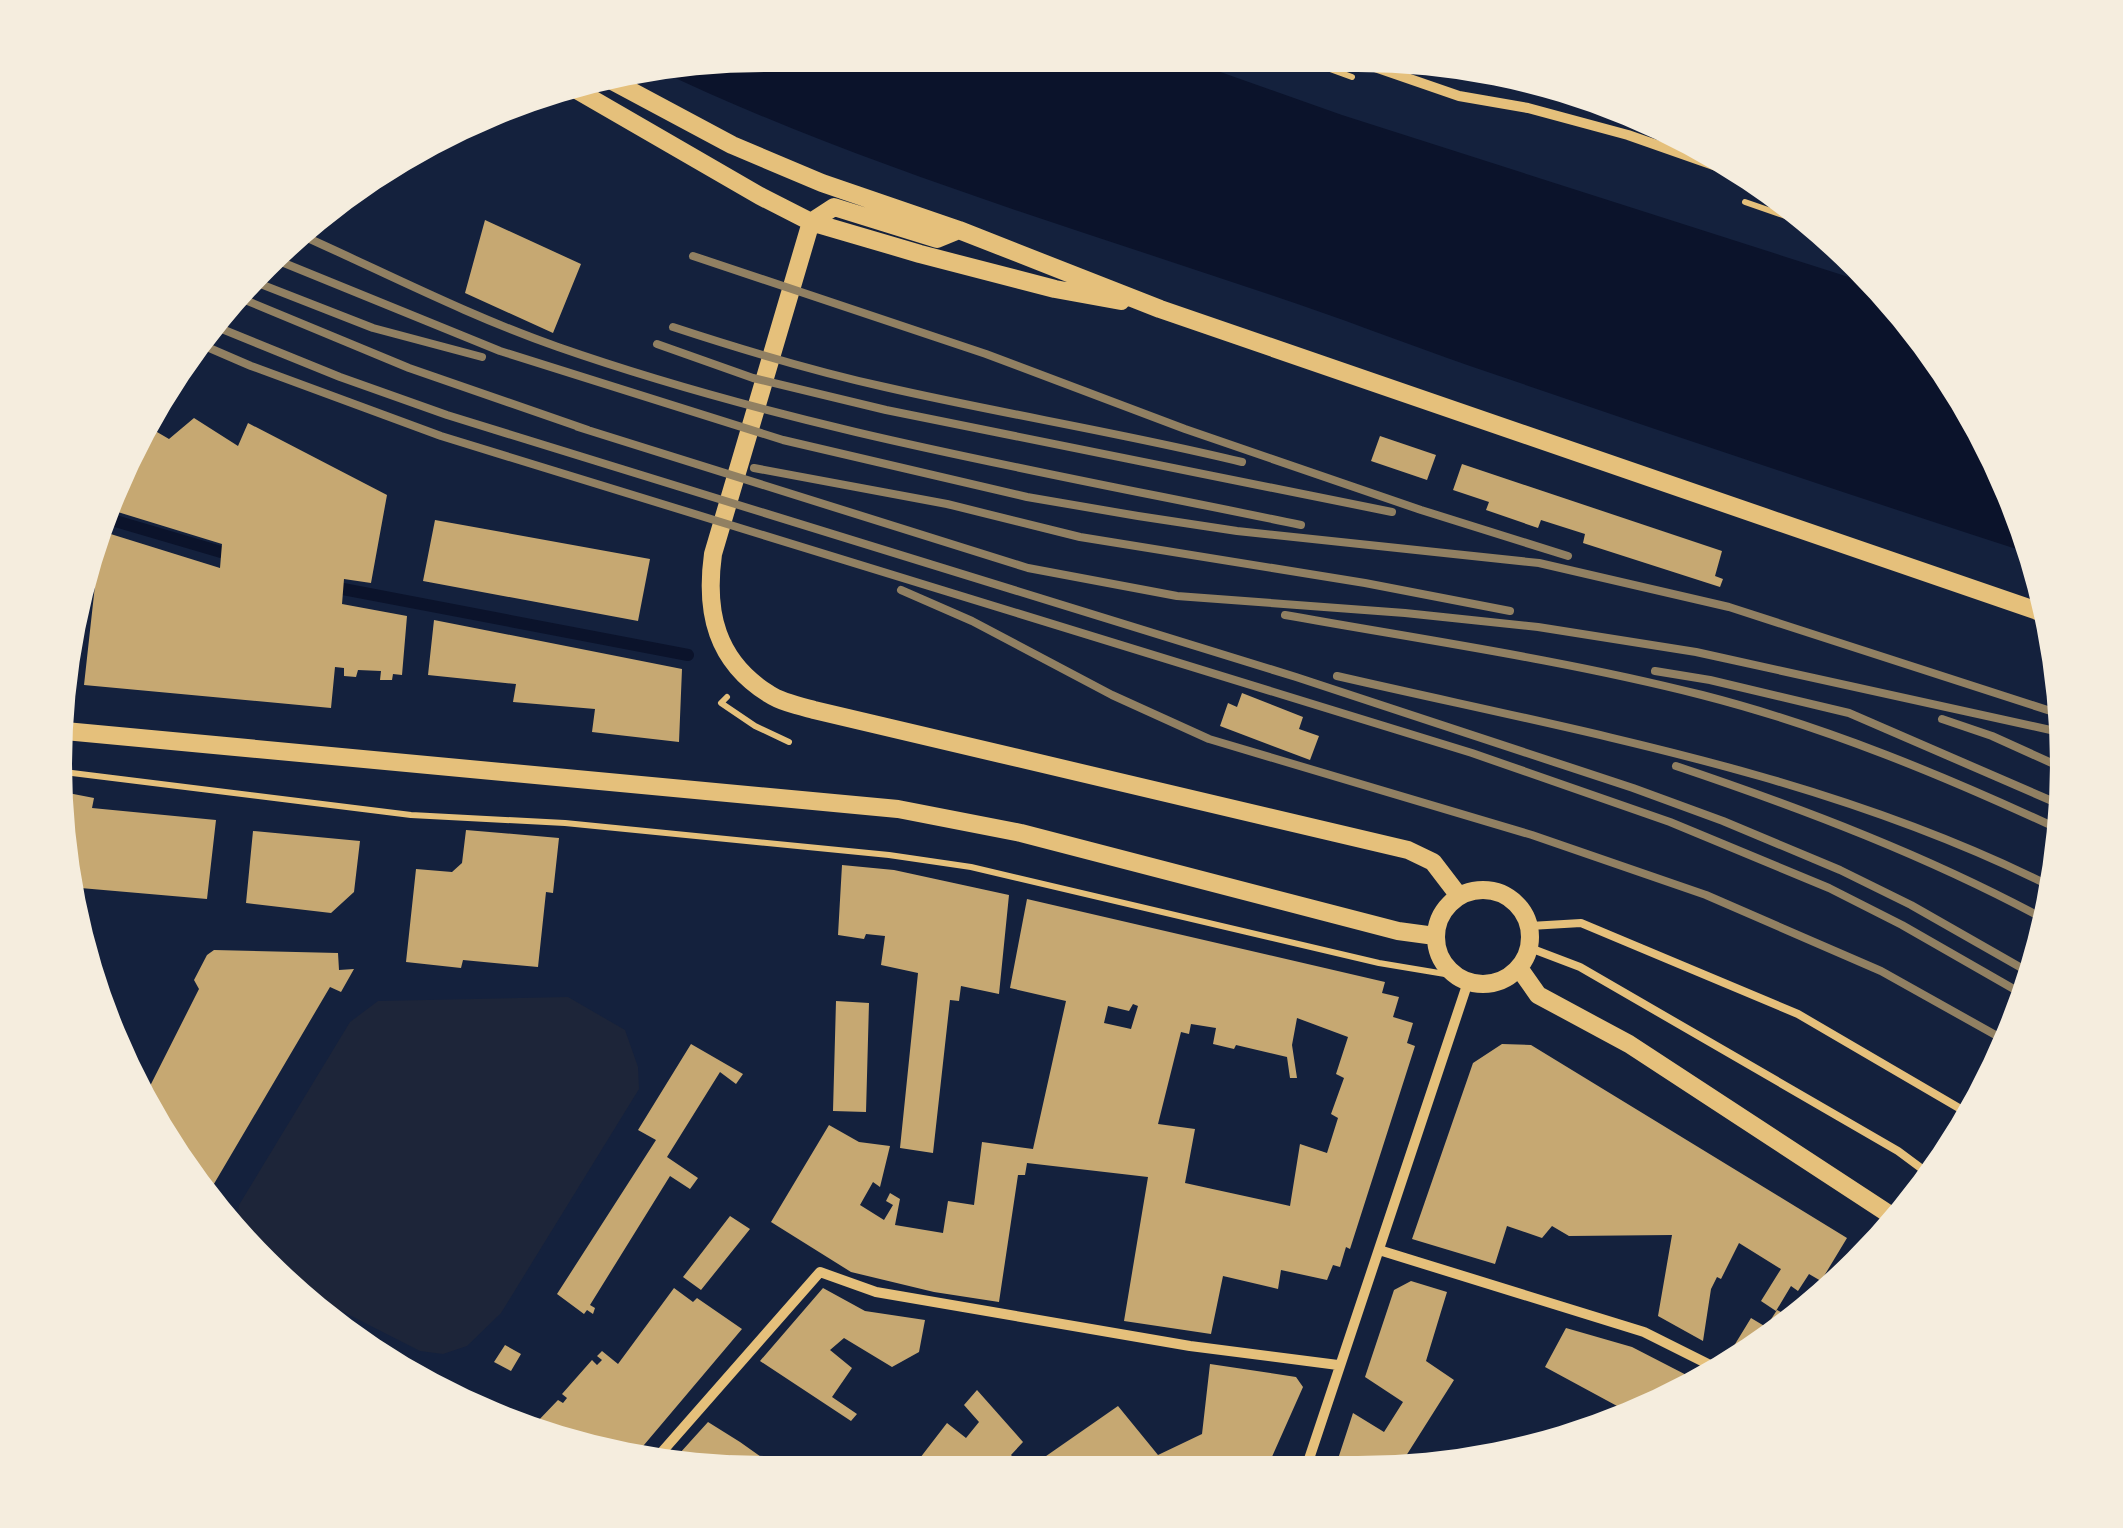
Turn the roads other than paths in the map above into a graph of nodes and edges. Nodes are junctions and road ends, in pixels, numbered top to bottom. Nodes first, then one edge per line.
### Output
1 (1394, 74) edge
2 (624, 87) edge
3 (586, 96) edge
4 (1688, 156) edge
5 (811, 222) junction
6 (959, 230) junction
7 (1160, 309) junction
8 (2033, 609) edge
9 (73, 733) edge
10 (1459, 896) junction
11 (1530, 926) junction
12 (1435, 936) junction
13 (1530, 948) junction
14 (1519, 968) junction
15 (1462, 979) junction
16 (1959, 1108) edge
17 (1920, 1168) edge
18 (1886, 1212) edge
19 (1379, 1250) junction
20 (1705, 1363) edge
21 (1338, 1365) junction
22 (665, 1448) edge
23 (1310, 1456) edge

1 - 4 street
2 - 6 street
3 - 5 street
5 - 6 street
5 - 7 street
5 - 10 street
6 - 7 street
7 - 8 street
9 - 12 street
10 - 11 street
10 - 12 street
11 - 13 street
11 - 16 lane
12 - 15 street
13 - 14 street
13 - 17 lane
14 - 15 street
14 - 18 street
15 - 19 street
19 - 20 street
19 - 21 street
21 - 22 street
21 - 23 street

